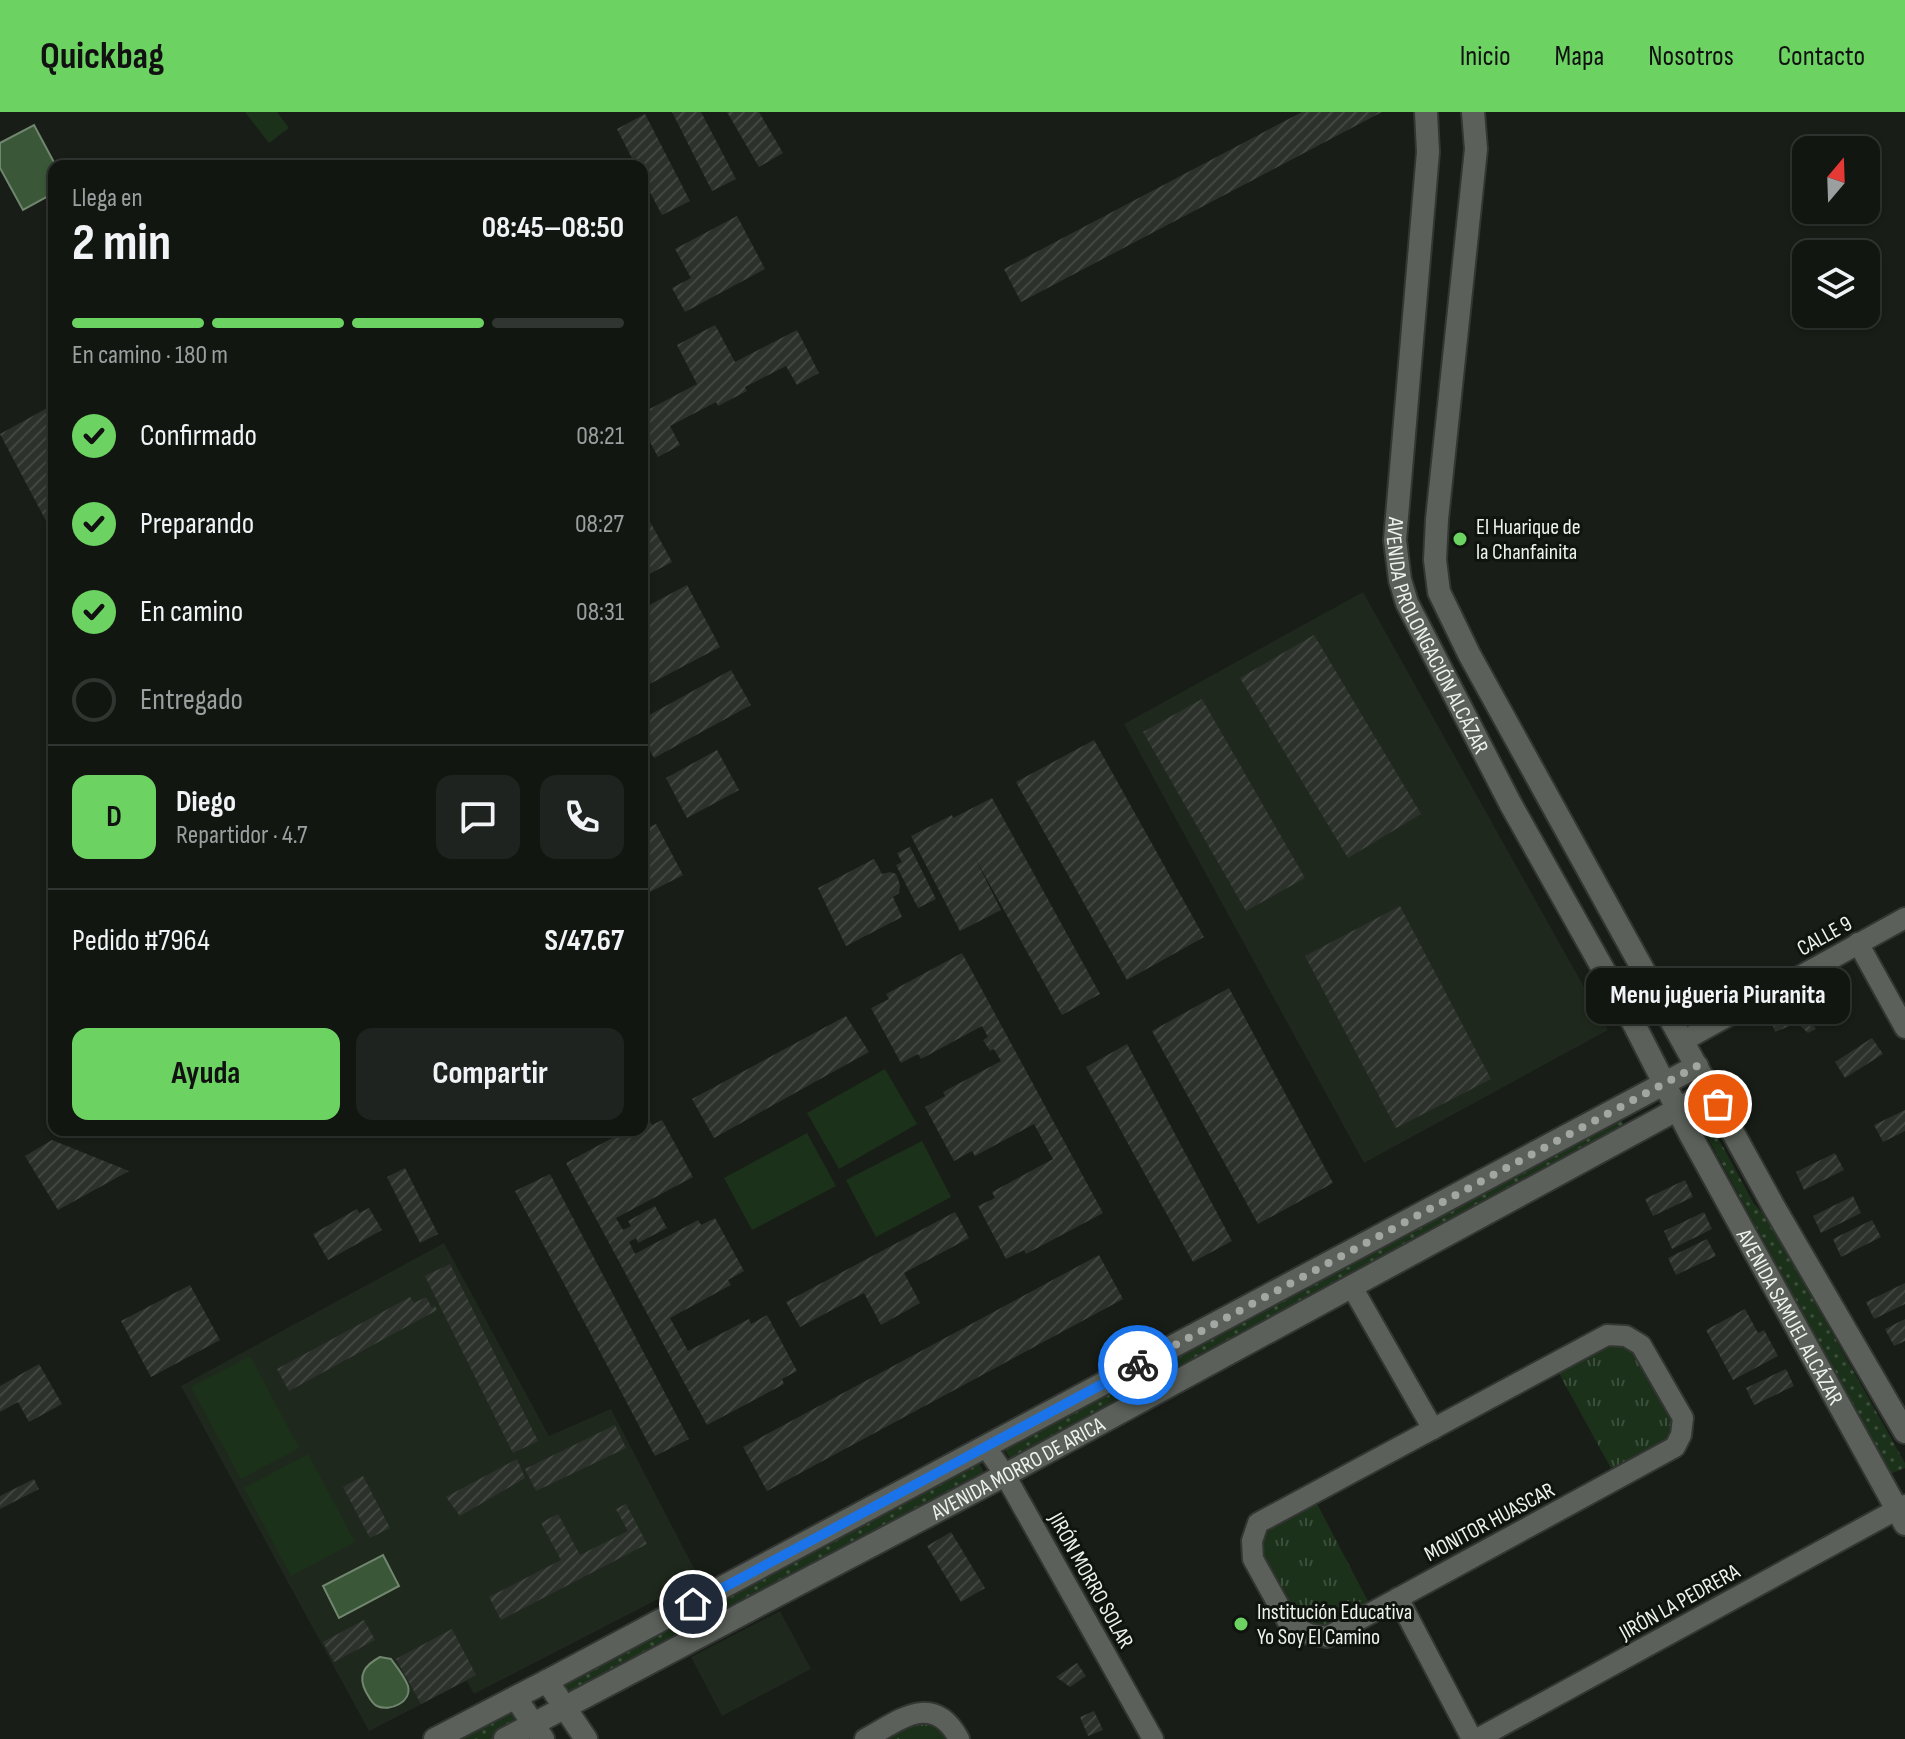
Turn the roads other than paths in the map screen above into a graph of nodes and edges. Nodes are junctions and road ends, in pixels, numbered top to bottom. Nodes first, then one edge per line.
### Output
1 (1426, 112) edge
2 (1473, 112) edge
3 (1541, 785) junction
4 (1510, 803) junction
5 (1905, 918) edge
6 (1858, 943) junction
7 (1905, 1028) edge
8 (1683, 1041) junction
9 (1697, 1066) junction
10 (1665, 1084) junction
11 (1711, 1091) junction
12 (1677, 1110) junction
13 (1352, 1287) junction
14 (1433, 1429) junction
15 (1905, 1432) edge
16 (986, 1447) junction
17 (1005, 1475) junction
18 (1902, 1513) edge
19 (1398, 1598) junction
20 (547, 1681) junction
21 (516, 1698) junction
22 (566, 1706) junction
23 (538, 1731) edge
24 (435, 1739) edge
25 (505, 1739) edge
26 (586, 1739) edge
27 (865, 1739) edge
28 (959, 1739) edge
29 (1153, 1739) edge
30 (1475, 1739) edge

1 - 4 main road, AVENIDA PROLONGACIÓN ALCÁZAR
2 - 3 main road, AVENIDA PROLONGACIÓN ALCÁZAR
3 - 4 main road
3 - 8 main road, AVENIDA PROLONGACIÓN ALCÁZAR
4 - 10 main road, AVENIDA PROLONGACIÓN ALCÁZAR
5 - 6 street, CALLE 9
6 - 7 street
6 - 8 street, CALLE 9
8 - 9 main road, AVENIDA PROLONGACIÓN ALCÁZAR
9 - 10 main road, AVENIDA MORRO DE ARICA
9 - 11 main road, AVENIDA SAMUEL ALCÁZAR
10 - 12 main road, AVENIDA PROLONGACIÓN ALCÁZAR
10 - 16 main road, AVENIDA MORRO DE ARICA
11 - 12 main road, AVENIDA MORRO DE ARICA
11 - 15 main road, AVENIDA SAMUEL ALCÁZAR
12 - 13 main road, AVENIDA MORRO DE ARICA
12 - 18 main road, AVENIDA SAMUEL ALCÁZAR
13 - 14 street
13 - 17 main road, AVENIDA MORRO DE ARICA
14 - 19 street, MONITOR HUASCAR
14 - 19 street, MONITOR HUASCAR
16 - 17 street, JIRÓN MORRO SOLAR
16 - 20 main road, AVENIDA MORRO DE ARICA
17 - 22 main road, AVENIDA MORRO DE ARICA
17 - 29 street, JIRÓN MORRO SOLAR
18 - 30 street, JIRÓN LA PEDRERA
19 - 30 street
20 - 21 main road, AVENIDA MORRO DE ARICA
20 - 22 main road
21 - 23 main road
21 - 24 main road, AVENIDA MORRO DE ARICA
22 - 23 main road, AVENIDA MORRO DE ARICA
22 - 26 main road
23 - 25 main road, AVENIDA MORRO DE ARICA
27 - 28 street

